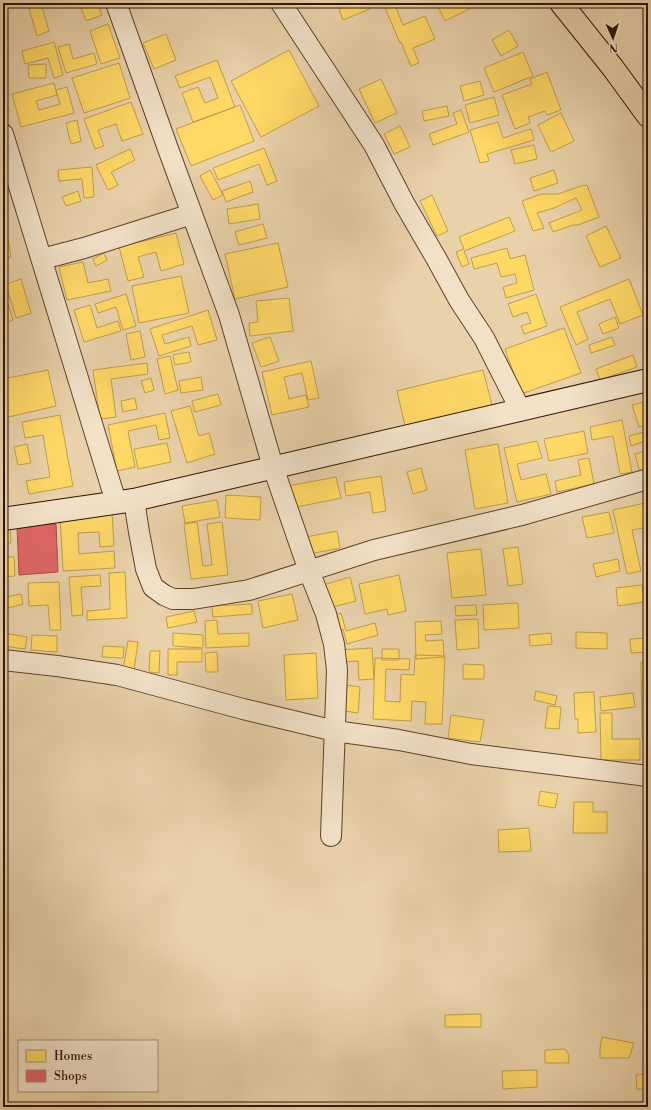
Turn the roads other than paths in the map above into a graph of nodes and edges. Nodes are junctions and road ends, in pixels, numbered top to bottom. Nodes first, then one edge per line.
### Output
1 (116, 3) edge
2 (281, 3) edge
3 (561, 3) edge
4 (648, 116) edge
5 (3, 134) edge
6 (192, 214) junction
7 (42, 259) junction
8 (648, 380) edge
9 (520, 409) junction
10 (273, 467) junction
11 (648, 479) edge
12 (125, 501) junction
13 (3, 519) edge
14 (309, 571) junction
15 (3, 660) edge
16 (335, 731) junction
17 (648, 776) edge
18 (331, 836) dead end

1 - 6 street
2 - 9 street
3 - 4 highway
5 - 7 street
6 - 7 street
6 - 10 street
7 - 12 street
8 - 9 street
9 - 10 street
10 - 12 street
10 - 14 street
11 - 14 street
12 - 13 street
12 - 14 street
14 - 16 street
15 - 16 street
16 - 17 street
16 - 18 street

